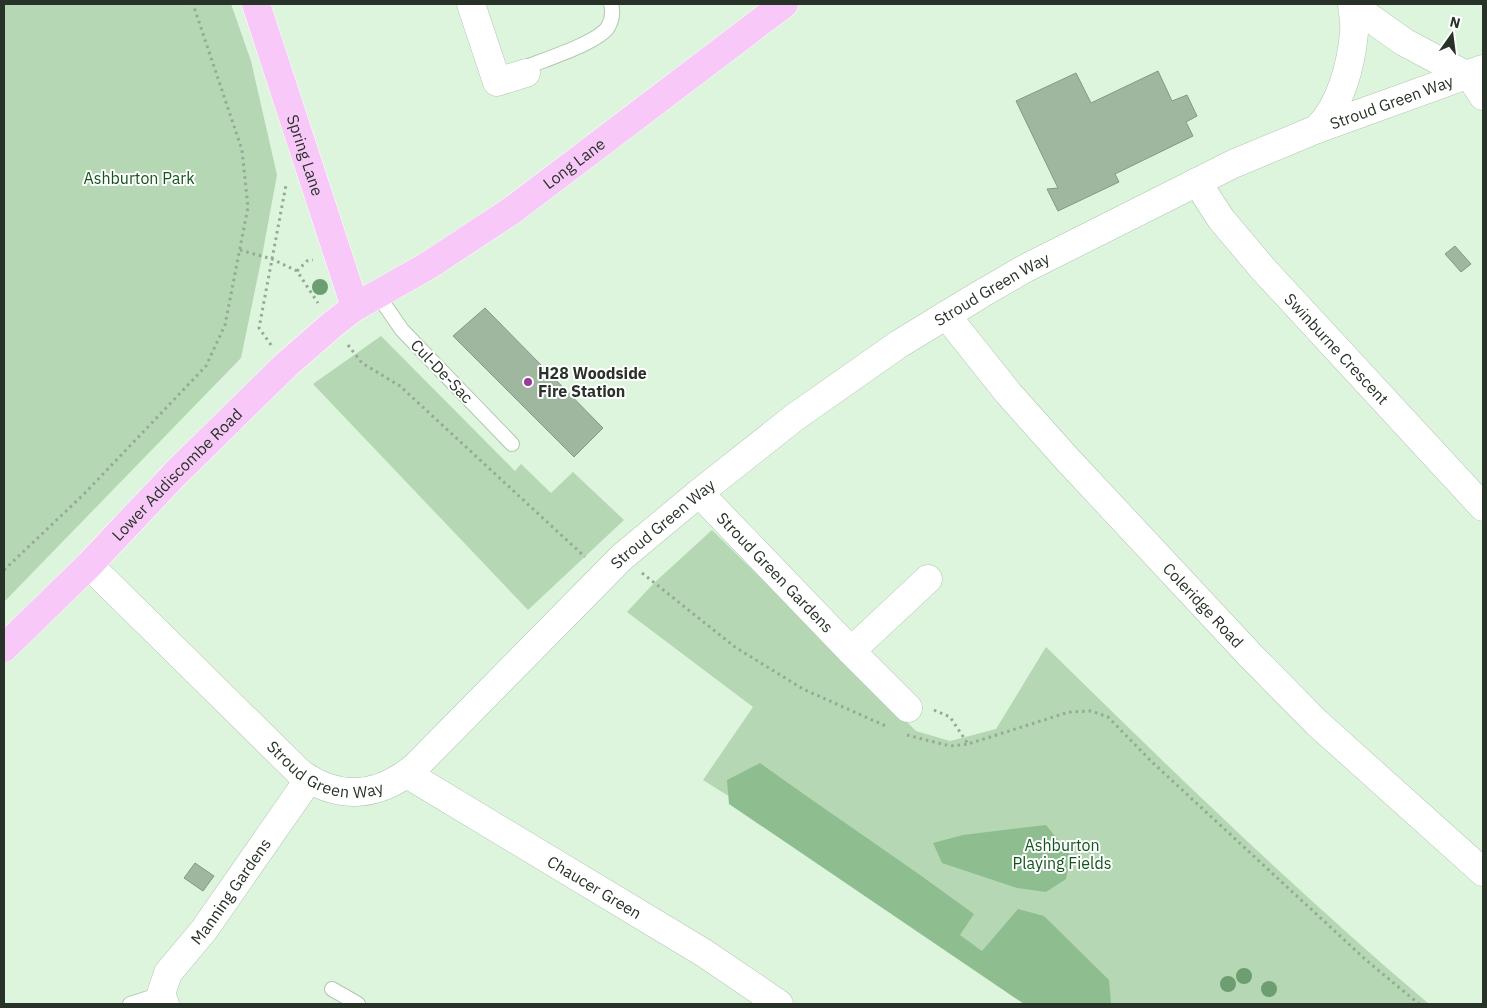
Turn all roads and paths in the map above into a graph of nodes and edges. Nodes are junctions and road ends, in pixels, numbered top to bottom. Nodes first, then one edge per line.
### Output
1 (193, 4) edge
2 (256, 4) edge
3 (471, 4) edge
4 (611, 4) edge
5 (784, 4) edge
6 (1352, 5) edge
7 (1475, 72) edge
8 (526, 73) joint
9 (1483, 96) edge
10 (1318, 130) junction
11 (1197, 182) junction
12 (286, 183) dead end
13 (240, 250) junction
14 (272, 259) junction
15 (366, 300) junction
16 (320, 306) dead end
17 (946, 315) junction
18 (348, 346) dead end
19 (286, 365) junction
20 (512, 444) dead end
21 (699, 493) junction
22 (1483, 507) edge
23 (89, 565) junction
24 (613, 566) junction
25 (4, 570) edge
26 (928, 579) dead end
27 (4, 648) edge
28 (851, 651) junction
29 (902, 724) junction
30 (968, 744) junction
31 (407, 774) junction
32 (309, 779) junction
33 (1483, 872) edge
34 (332, 989) dead end
35 (163, 999) edge
36 (130, 1004) edge
37 (358, 1004) edge
38 (779, 1004) edge
39 (1418, 1004) edge

1 - 13 path
2 - 15 main road, Spring Lane
3 - 8 street
4 - 8 lane
5 - 15 main road, Long Lane
6 - 7 street, Stroud Green Way
6 - 10 street, Stroud Green Way
7 - 9 street
7 - 10 street, Stroud Green Way
10 - 11 street, Stroud Green Way
11 - 17 street, Stroud Green Way
11 - 22 street, Swinburne Crescent
12 - 14 path
13 - 14 path
13 - 25 path
14 - 16 path
14 - 19 path
15 - 19 main road, Lower Addiscombe Road
15 - 20 lane, Cul-De-Sac
17 - 21 street, Stroud Green Way
17 - 33 street, Coleridge Road
18 - 24 path
19 - 23 main road, Lower Addiscombe Road
21 - 24 street, Stroud Green Way
21 - 28 street, Stroud Green Gardens
23 - 27 main road, Lower Addiscombe Road
23 - 32 street, Stroud Green Way
24 - 29 path
24 - 31 street, Stroud Green Way
26 - 28 street
28 - 29 street, Stroud Green Gardens
29 - 30 path
29 - 30 path
30 - 39 path
31 - 32 street, Stroud Green Way
31 - 38 street, Chaucer Green
32 - 35 street, Manning Gardens
34 - 37 lane
35 - 36 lane

